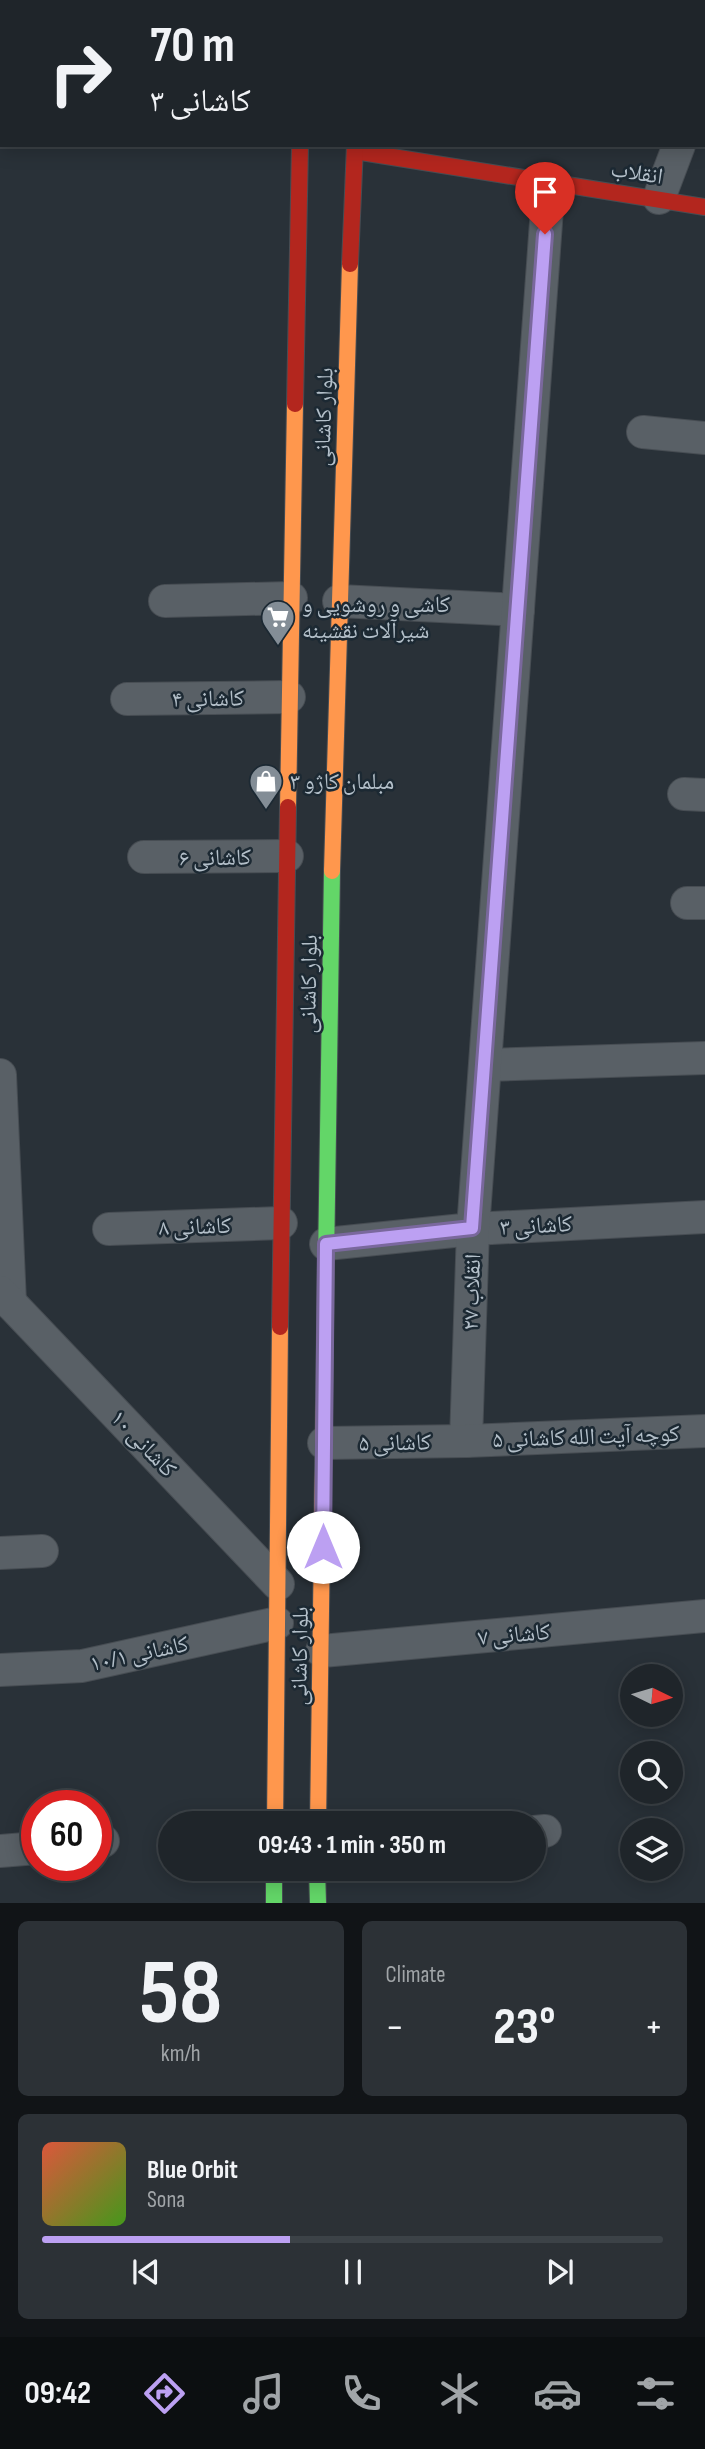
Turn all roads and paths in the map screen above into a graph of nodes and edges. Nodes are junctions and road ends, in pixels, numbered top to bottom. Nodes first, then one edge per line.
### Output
1 (300, 147) edge
2 (678, 147) edge
3 (350, 148) edge
4 (440, 155) edge
5 (549, 181) junction
6 (659, 198) junction
7 (705, 207) edge
8 (643, 432) dead end
9 (705, 438) edge
10 (291, 598) junction
11 (166, 601) dead end
12 (339, 601) junction
13 (518, 610) junction
14 (289, 697) junction
15 (127, 699) dead end
16 (287, 856) junction
17 (144, 858) dead end
18 (705, 1058) edge
19 (486, 1065) junction
20 (0, 1075) edge
21 (705, 1217) edge
22 (281, 1223) junction
23 (109, 1228) dead end
24 (472, 1228) junction
25 (326, 1244) junction
26 (5, 1297) edge
27 (705, 1430) edge
28 (466, 1441) junction
29 (324, 1443) junction
30 (42, 1551) dead end
31 (0, 1553) edge
32 (278, 1584) junction
33 (705, 1616) edge
34 (277, 1623) junction
35 (322, 1651) junction
36 (0, 1670) edge
37 (275, 1811) edge
38 (318, 1811) edge
39 (21, 1849) edge
40 (0, 1851) edge
41 (274, 1881) edge
42 (317, 1881) edge
43 (274, 1903) edge
44 (318, 1903) edge

1 - 10 main road, بلوار کاشانی
2 - 6 street
3 - 4 main road, انقلاب
3 - 12 main road, بلوار کاشانی
4 - 5 main road, انقلاب
5 - 6 main road, انقلاب
5 - 13 street, انقلاب ۲۷
6 - 7 main road, انقلاب
8 - 9 street
10 - 11 street
10 - 14 main road, بلوار کاشانی
12 - 13 street
12 - 25 main road, بلوار کاشانی
13 - 19 street, انقلاب ۲۷
14 - 15 street, ۴ کاشانی
14 - 16 main road, بلوار کاشانی
16 - 17 street, ۶ کاشانی
16 - 22 main road, بلوار کاشانی
18 - 19 street
19 - 24 street, انقلاب ۲۷
20 - 26 street
21 - 24 street, ۳ کاشانی
22 - 23 street, ۸ کاشانی
22 - 32 main road, بلوار کاشانی
24 - 25 street, ۳ کاشانی
24 - 28 street, انقلاب ۲۷
25 - 29 main road, بلوار کاشانی
26 - 32 street, ۱۰ کاشانی
27 - 28 street, کوچه آیت الله کاشانی ۵
28 - 29 street, ۵ کاشانی
29 - 35 main road, بلوار کاشانی
30 - 31 street
32 - 34 main road, بلوار کاشانی
33 - 35 street, ۷ کاشانی
34 - 36 street, ۱۰/۱ کاشانی
34 - 37 main road, بلوار کاشانی
35 - 38 main road, بلوار کاشانی
39 - 40 street
41 - 43 main road
42 - 44 main road

